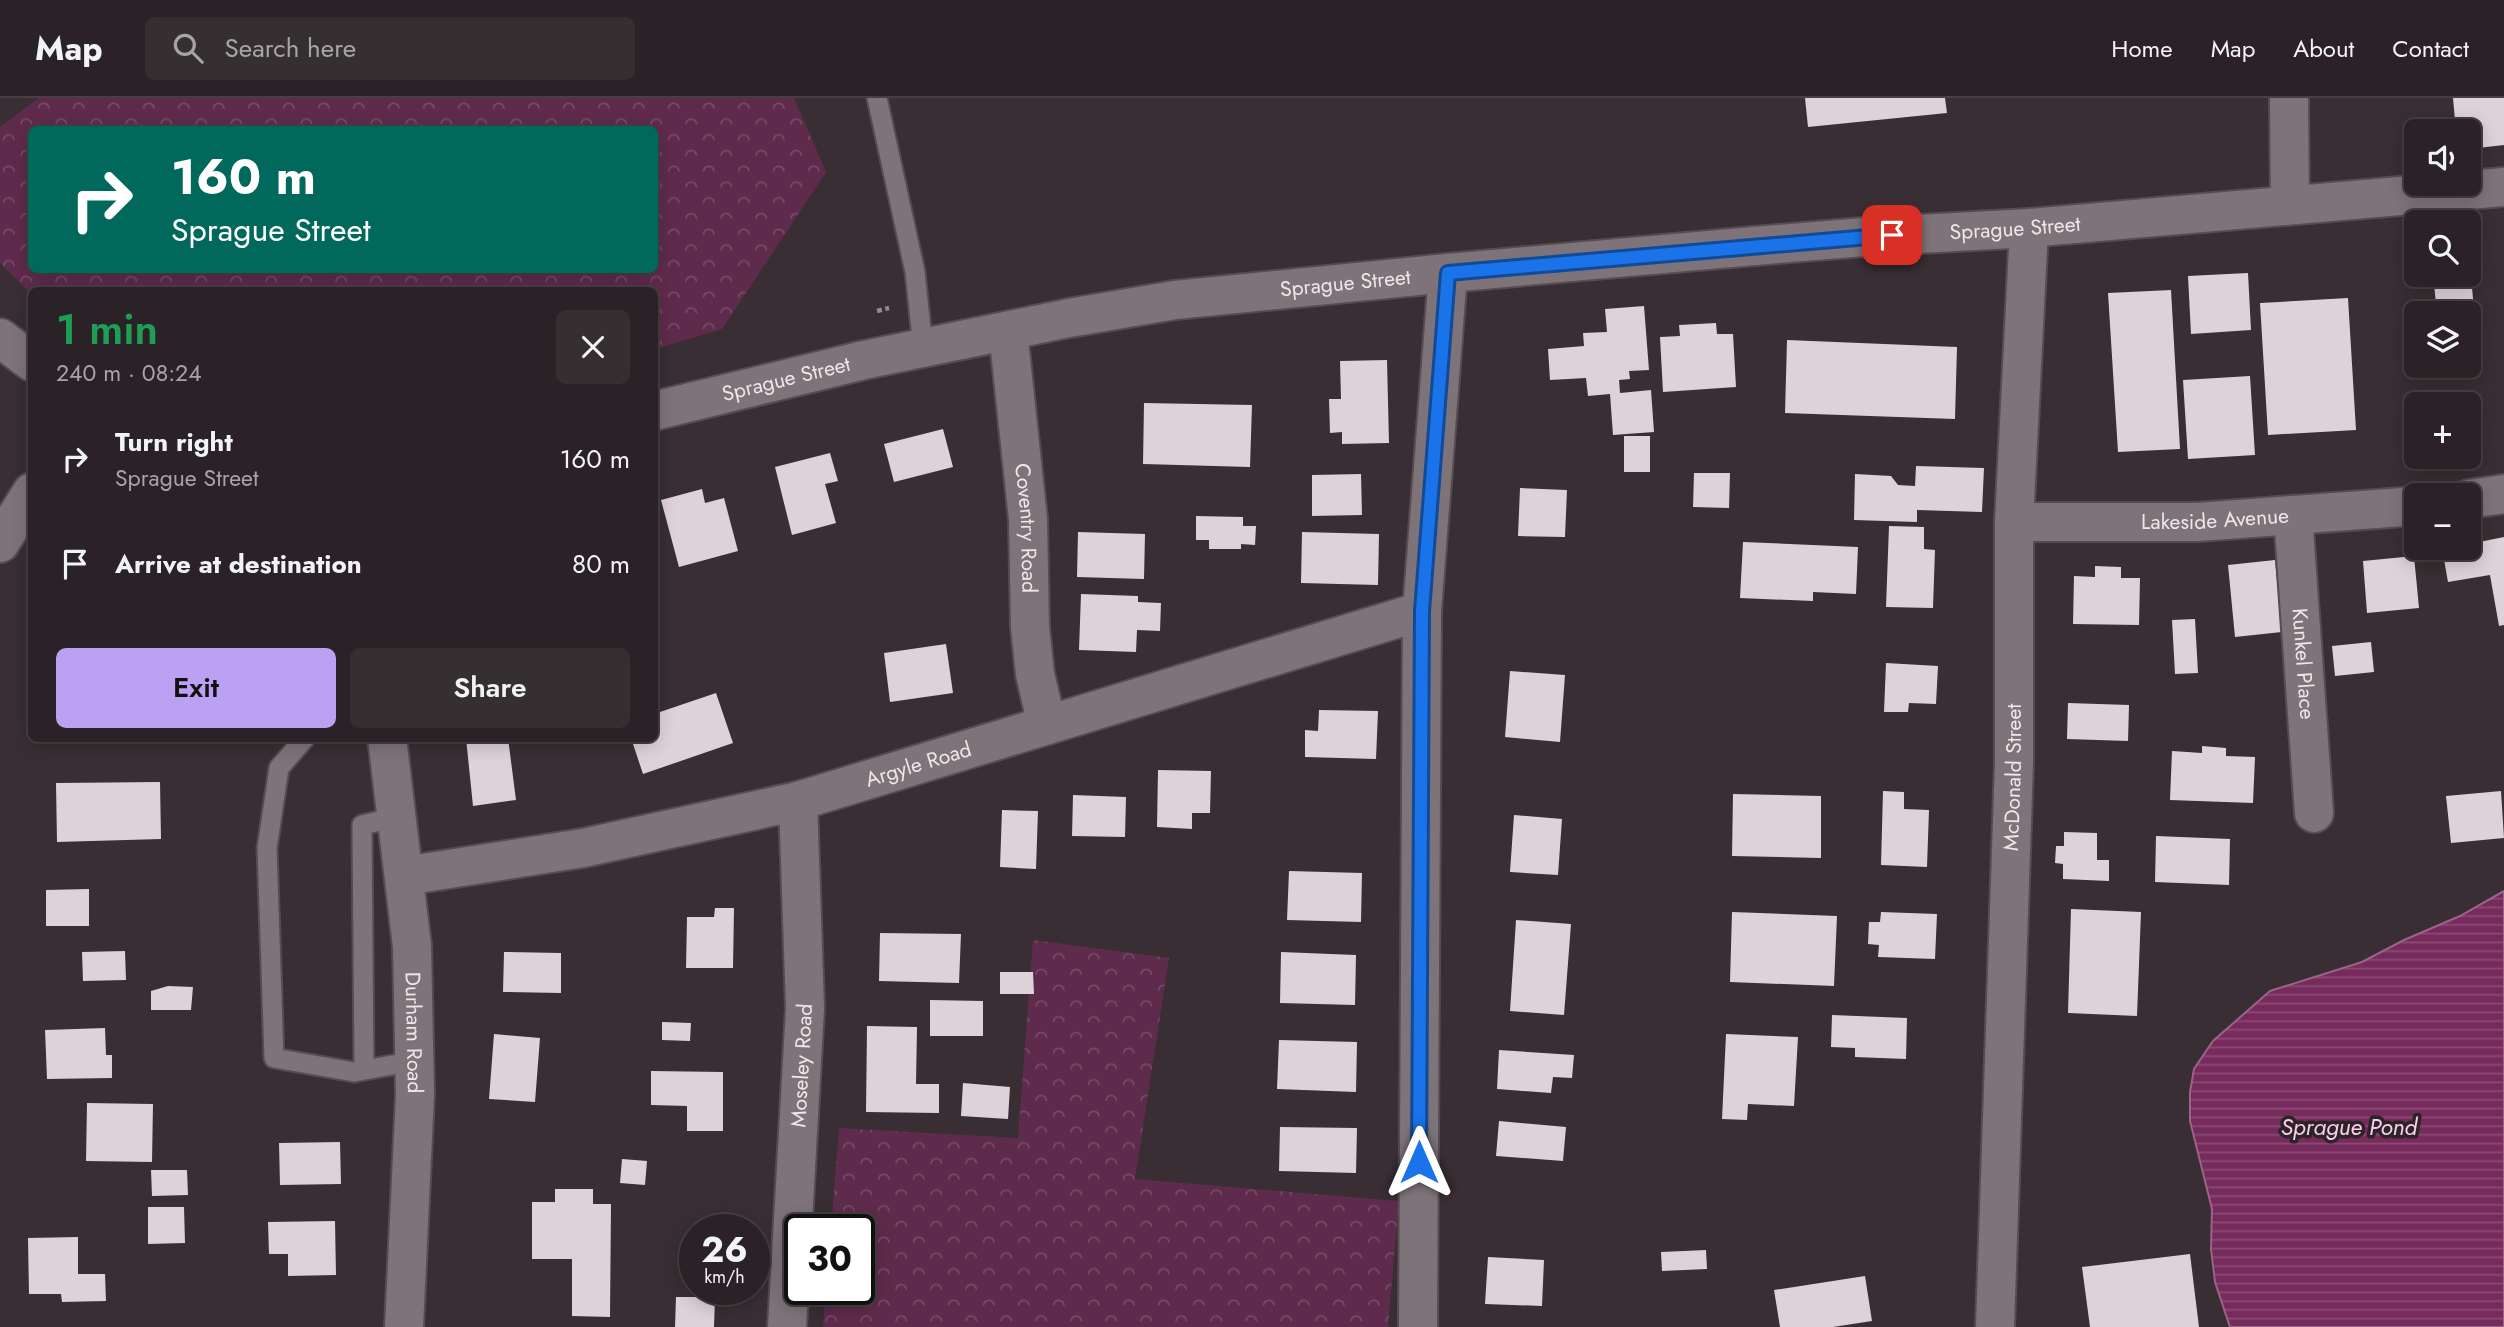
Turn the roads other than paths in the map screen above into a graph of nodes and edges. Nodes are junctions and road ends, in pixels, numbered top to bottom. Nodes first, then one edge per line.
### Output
1 (877, 98) edge
2 (2289, 98) edge
3 (2504, 187) edge
4 (2290, 205) junction
5 (2029, 228) junction
6 (1448, 273) junction
7 (1008, 331) junction
8 (0, 338) edge
9 (923, 348) junction
10 (28, 359) edge
11 (658, 410) edge
12 (2504, 494) edge
13 (2481, 497) edge
14 (28, 498) edge
15 (2404, 507) edge
16 (2293, 515) junction
17 (2014, 523) junction
18 (0, 542) edge
19 (1422, 611) junction
20 (1047, 725) junction
21 (302, 742) edge
22 (388, 742) edge
23 (799, 801) junction
24 (2314, 813) dead end
25 (397, 817) junction
26 (404, 876) junction
27 (414, 1061) junction
28 (364, 1070) junction
29 (404, 1327) edge
30 (788, 1327) edge
31 (1418, 1327) edge
32 (1995, 1327) edge

1 - 9 lane
2 - 4 street
3 - 4 street, Sprague Street
4 - 5 street, Sprague Street
5 - 6 street, Sprague Street
5 - 17 street, McDonald Street
6 - 7 street, Sprague Street
6 - 19 street
7 - 9 street, Sprague Street
7 - 20 street, Coventry Road
8 - 10 street
9 - 11 street, Sprague Street
12 - 13 street
14 - 18 street
15 - 16 street, Lakeside Avenue
16 - 17 street, Lakeside Avenue
16 - 24 street, Kunkel Place
17 - 32 street, McDonald Street
19 - 20 street, Argyle Road
19 - 31 street
20 - 23 street, Argyle Road
21 - 28 lane
22 - 25 street, Durham Road
23 - 26 street, Argyle Road
23 - 30 street, Moseley Road
25 - 26 street, Durham Road
25 - 28 lane
26 - 27 street, Durham Road
27 - 28 lane
27 - 29 street, Durham Road

